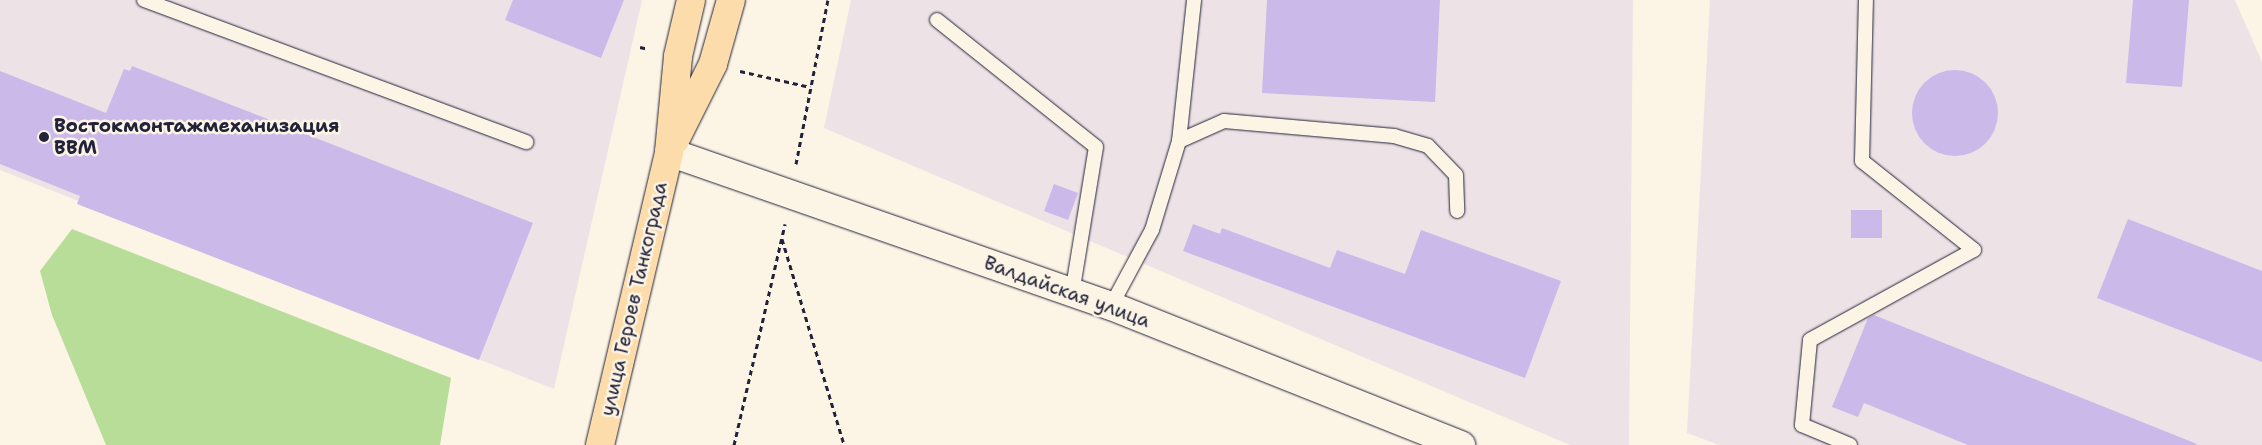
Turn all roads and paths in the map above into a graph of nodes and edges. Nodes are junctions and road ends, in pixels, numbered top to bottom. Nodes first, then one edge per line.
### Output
1 (144, 0) edge
2 (690, 0) edge
3 (731, 0) edge
4 (828, 0) edge
5 (1194, 0) edge
6 (1866, 0) edge
7 (937, 20) dead end
8 (1179, 141) junction
9 (526, 142) dead end
10 (669, 152) junction
11 (792, 195) junction
12 (1457, 211) dead end
13 (782, 239) junction
14 (1072, 293) junction
15 (1111, 306) junction
16 (1428, 438) edge
17 (600, 445) edge
18 (734, 445) edge
19 (844, 445) edge
20 (1461, 445) edge
21 (1850, 445) edge

1 - 9 lane
2 - 10 main road, улица Героев Танкограда
3 - 10 main road, улица Героев Танкограда
4 - 11 path
5 - 8 lane
6 - 21 lane
7 - 14 lane
8 - 12 lane
8 - 15 lane
10 - 11 street, Валдайская улица
10 - 17 main road, улица Героев Танкограда
11 - 13 path
11 - 14 street, Валдайская улица
13 - 18 path
13 - 19 path
14 - 15 street, Валдайская улица
15 - 16 street, Валдайская улица
16 - 20 street, Валдайская улица

